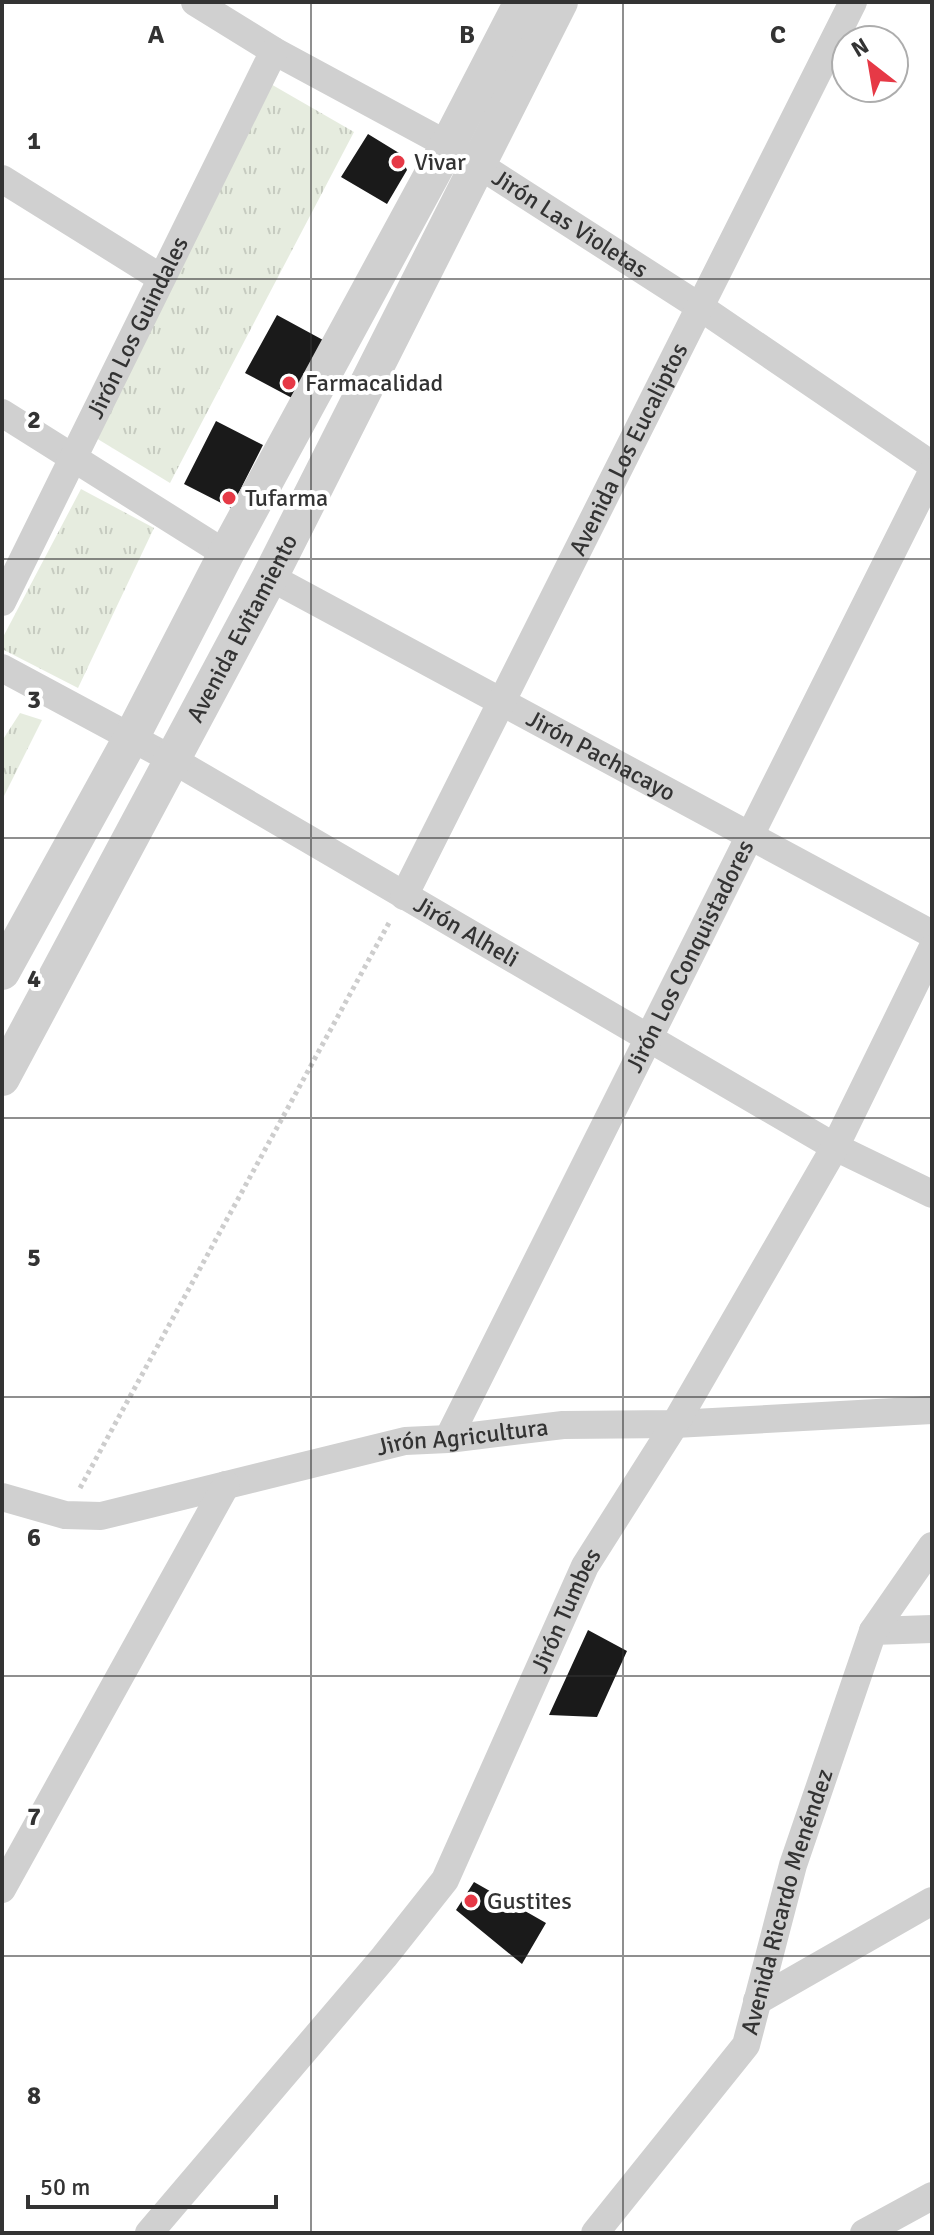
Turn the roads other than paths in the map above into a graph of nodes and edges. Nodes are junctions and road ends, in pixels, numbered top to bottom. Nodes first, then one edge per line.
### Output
1 (195, 2) edge
2 (522, 2) edge
3 (560, 2) edge
4 (853, 2) edge
5 (274, 51) junction
6 (448, 145) junction
7 (479, 166) junction
8 (2, 179) edge
9 (161, 278) junction
10 (700, 307) junction
11 (2, 413) edge
12 (73, 458) junction
13 (932, 465) edge
14 (932, 472) edge
15 (226, 554) junction
16 (270, 577) junction
17 (2, 602) edge
18 (2, 668) edge
19 (502, 702) junction
20 (131, 738) junction
21 (173, 760) junction
22 (750, 836) junction
23 (404, 896) junction
24 (932, 934) edge
25 (932, 949) edge
26 (2, 972) edge
27 (648, 1039) junction
28 (2, 1078) edge
29 (835, 1147) junction
30 (932, 1194) edge
31 (932, 1410) edge
32 (675, 1424) junction
33 (448, 1439) junction
34 (226, 1485) junction
35 (2, 1497) edge
36 (932, 1546) edge
37 (932, 1629) edge
38 (873, 1631) junction
39 (2, 1889) edge
40 (932, 1901) edge
41 (757, 2001) junction
42 (932, 2196) edge
43 (149, 2233) edge
44 (595, 2233) edge
45 (864, 2233) edge

1 - 5 street, Jirón Las Violetas
2 - 6 street, Avenida Evitamiento
3 - 7 street, Avenida Evitamiento
4 - 10 street, Avenida Los Eucaliptos
5 - 6 street, Jirón Las Violetas
5 - 9 street, Jirón Los Guindales
6 - 7 street, Jirón Las Violetas
6 - 15 street, Avenida Evitamiento
7 - 10 street, Jirón Las Violetas
7 - 16 street, Avenida Evitamiento
8 - 9 street
9 - 12 street, Jirón Los Guindales
10 - 13 street, Jirón Las Violetas
10 - 19 street, Avenida Los Eucaliptos
11 - 12 street
12 - 15 street
12 - 17 street, Jirón Los Guindales
14 - 22 street, Jirón Los Conquistadores
15 - 20 street, Avenida Evitamiento
16 - 19 street, Jirón Pachacayo
16 - 21 street, Avenida Evitamiento
18 - 20 street, Jirón Alheli
19 - 22 street, Jirón Pachacayo
19 - 23 street, Avenida Los Eucaliptos
20 - 21 street, Jirón Alheli
20 - 26 street, Avenida Evitamiento
21 - 23 street, Jirón Alheli
21 - 28 street, Avenida Evitamiento
22 - 24 street, Jirón Pachacayo
22 - 27 street, Jirón Los Conquistadores
23 - 27 street, Jirón Alheli
25 - 29 street, Jirón Tumbes
27 - 29 street, Jirón Alheli
27 - 33 street, Jirón Los Conquistadores
29 - 30 street, Jirón Alheli
29 - 32 street, Jirón Tumbes
31 - 32 street, Jirón Agricultura
32 - 33 street, Jirón Agricultura
32 - 43 street, Jirón Tumbes
33 - 34 street, Jirón Agricultura
34 - 35 street, Jirón Agricultura
34 - 39 street
36 - 38 street, Avenida Ricardo Menéndez
37 - 38 street
38 - 41 street, Avenida Ricardo Menéndez
40 - 41 street
41 - 44 street, Avenida Ricardo Menéndez
42 - 45 street

